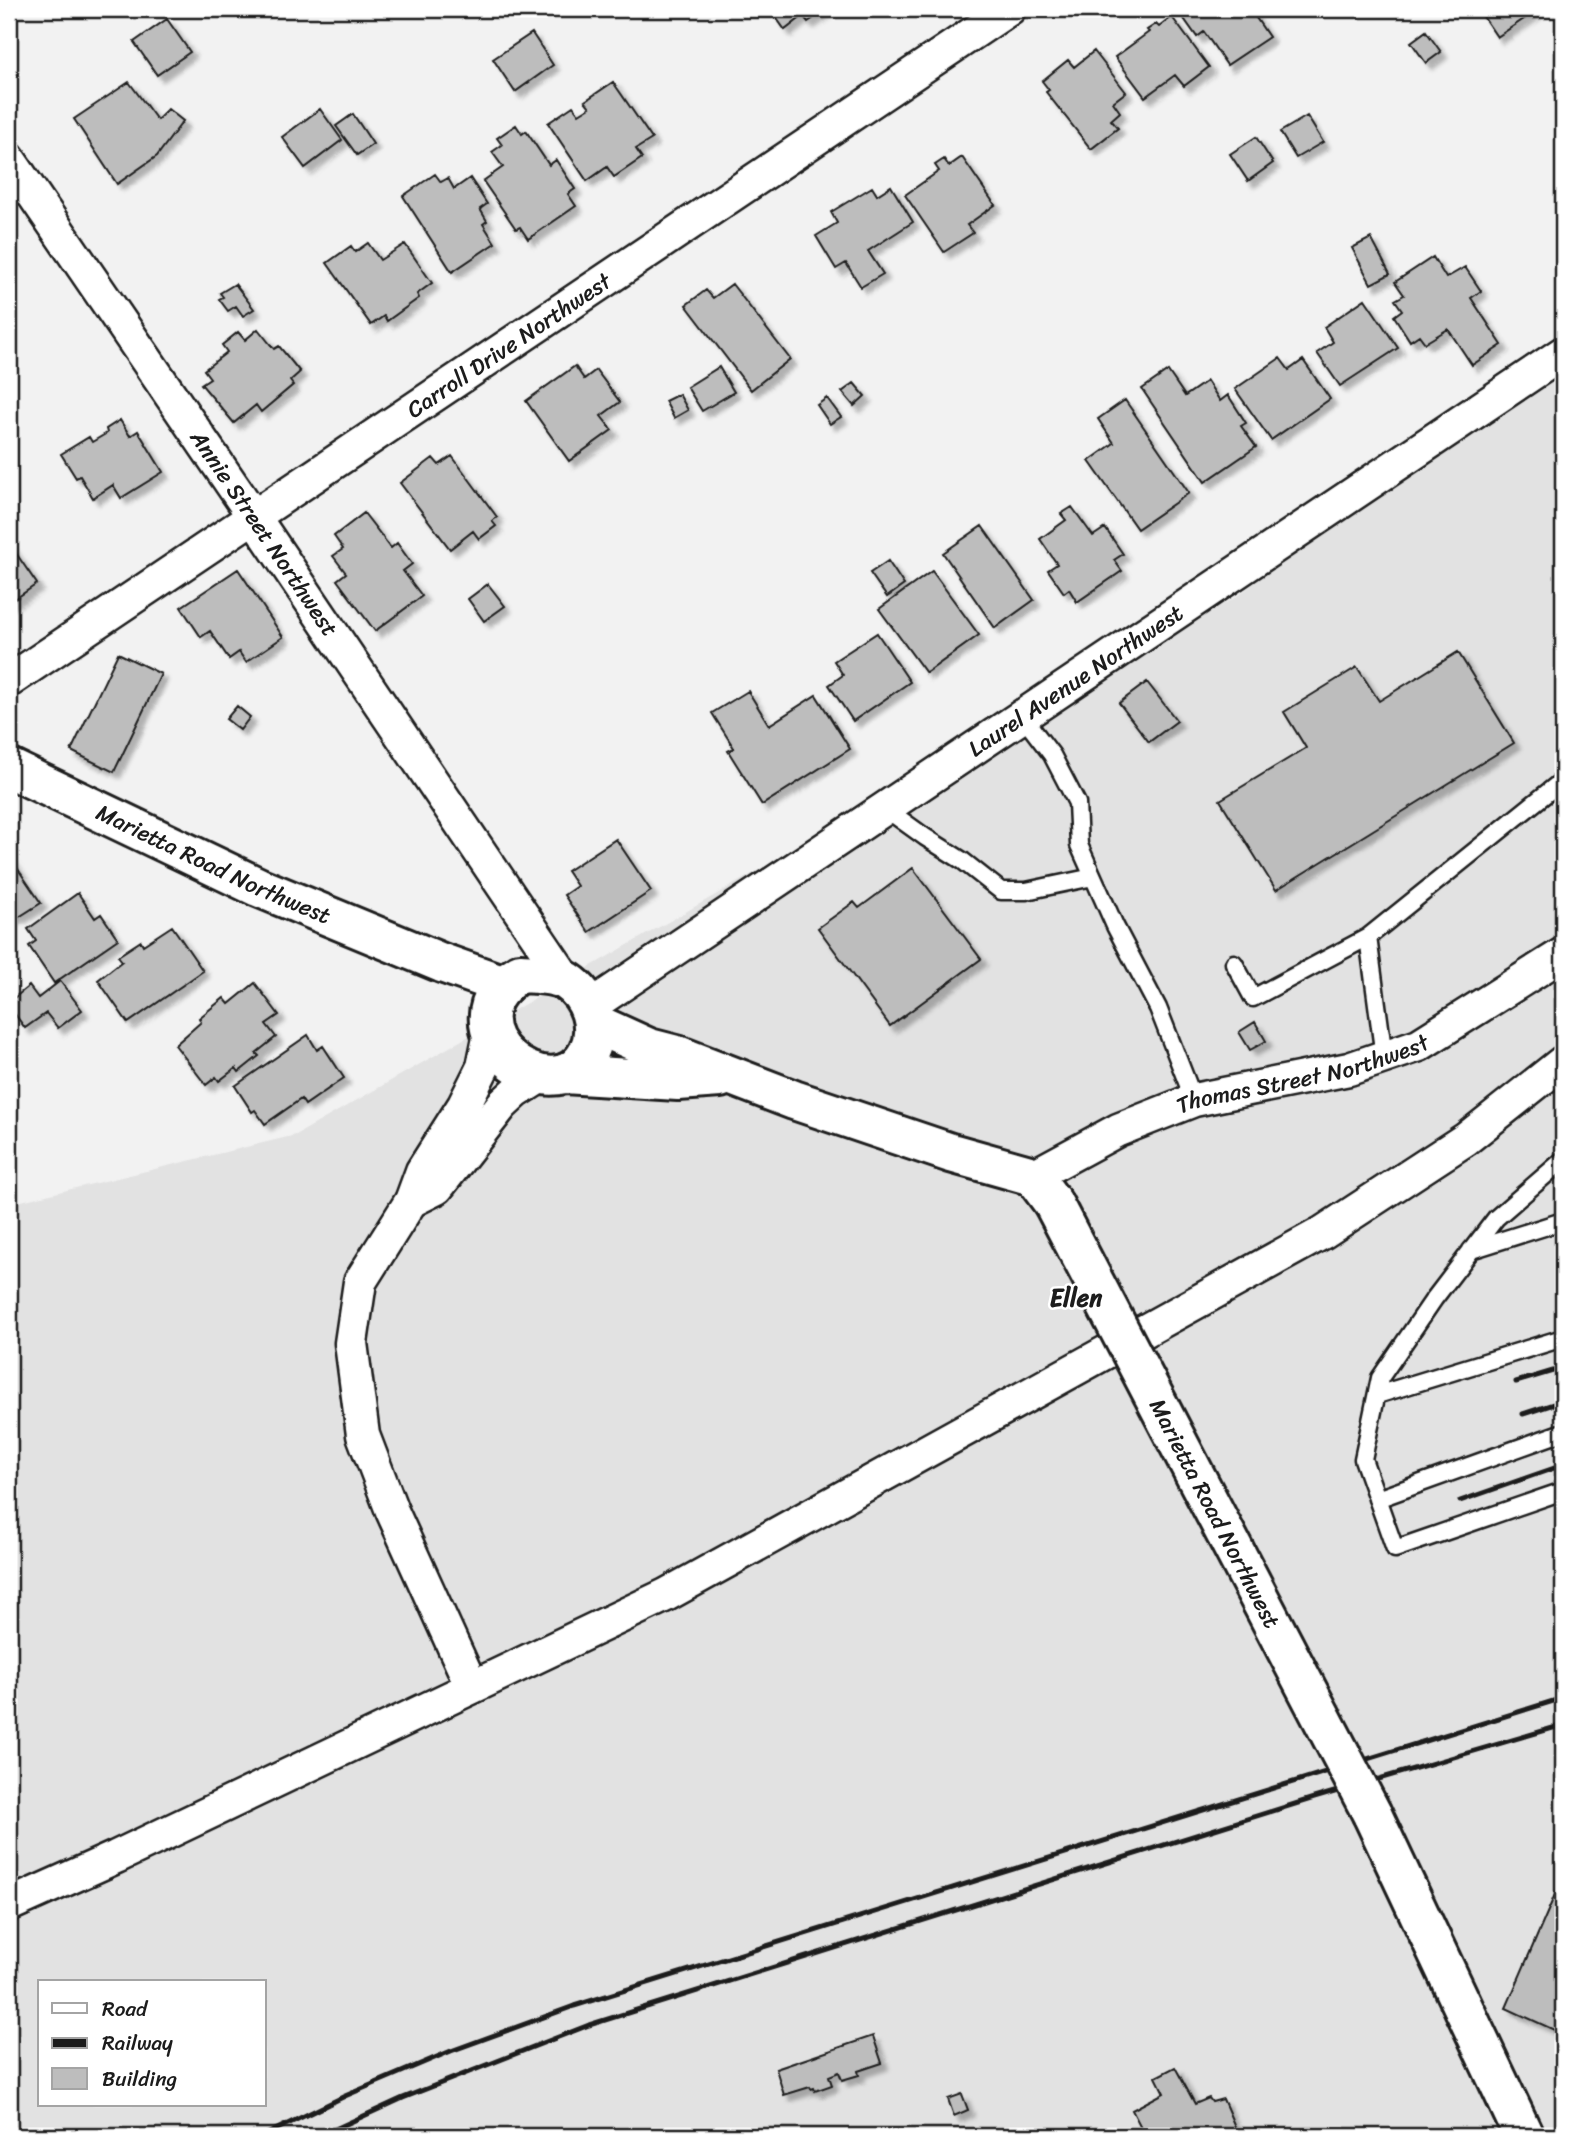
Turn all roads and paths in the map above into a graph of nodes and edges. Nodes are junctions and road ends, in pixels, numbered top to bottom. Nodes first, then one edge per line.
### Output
1 (1009, 9) edge
2 (9, 159) edge
3 (1563, 353) edge
4 (254, 517) junction
5 (9, 681) edge
6 (1023, 717) junction
7 (9, 768) edge
8 (1563, 780) edge
9 (886, 809) junction
10 (1093, 877) junction
11 (517, 909) junction
12 (1368, 937) junction
13 (1563, 954) edge
14 (1234, 963) dead end
15 (500, 1000) junction
16 (583, 1004) junction
17 (1384, 1058) junction
18 (1563, 1062) edge
19 (553, 1075) junction
20 (736, 1077) junction
21 (1194, 1100) junction
22 (1563, 1160) edge
23 (1043, 1189) junction
24 (411, 1201) junction
25 (1563, 1221) edge
26 (1471, 1250) junction
27 (1563, 1338) edge
28 (1377, 1395) junction
29 (1563, 1432) edge
30 (1563, 1491) edge
31 (1377, 1499) junction
32 (472, 1688) junction
33 (9, 1905) edge
34 (1524, 2136) edge

1 - 4 street, Carroll Drive Northwest
2 - 4 street, Annie Street Northwest
3 - 6 street, Laurel Avenue Northwest
4 - 5 street, Carroll Drive Northwest
4 - 11 street, Annie Street Northwest
6 - 9 street, Laurel Avenue Northwest
6 - 10 lane
7 - 15 main road, Marietta Road Northwest
8 - 12 lane
9 - 10 lane
9 - 16 street, Laurel Avenue Northwest
10 - 21 lane
11 - 15 street
11 - 16 street, Annie Street Northwest
12 - 14 lane
12 - 17 lane
13 - 17 street, Thomas Street Northwest
15 - 16 main road
15 - 19 main road
15 - 24 street
16 - 19 main road
16 - 20 main road
17 - 21 street, Thomas Street Northwest
18 - 32 street
19 - 20 main road
19 - 24 street
20 - 23 main road
21 - 23 street, Thomas Street Northwest
22 - 26 lane
23 - 34 main road, Marietta Road Northwest, bridge
24 - 32 street
25 - 26 lane
26 - 28 lane
27 - 28 lane
28 - 31 lane
29 - 31 lane
30 - 31 lane
32 - 33 street

